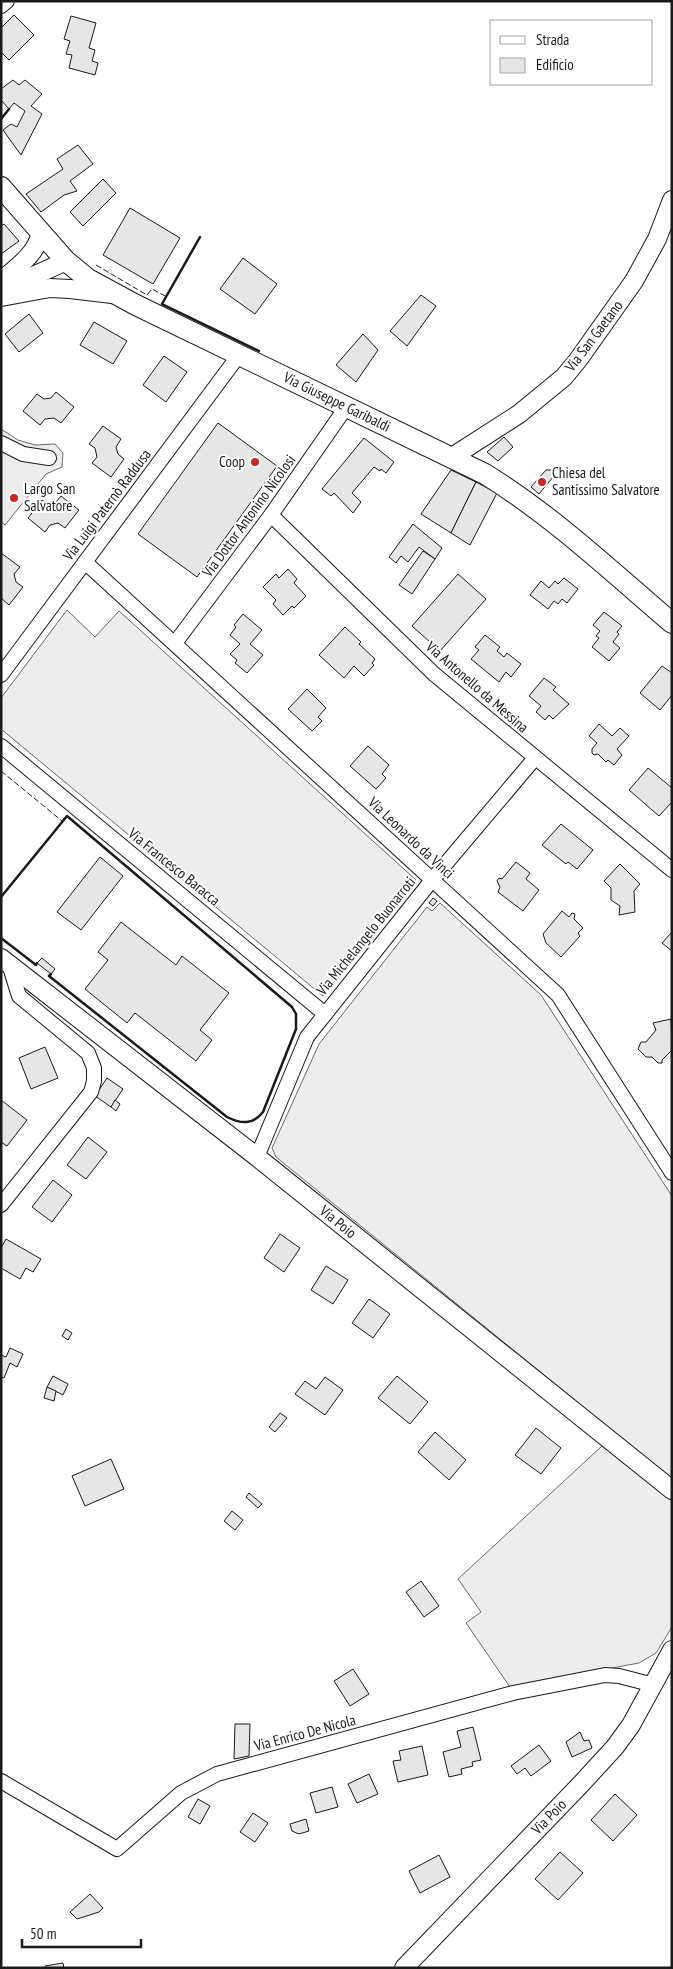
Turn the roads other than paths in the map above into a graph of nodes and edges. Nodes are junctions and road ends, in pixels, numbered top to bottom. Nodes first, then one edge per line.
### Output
1 (7, 1) edge
2 (1, 6) edge
3 (1, 187) edge
4 (672, 200) edge
5 (41, 232) junction
6 (66, 262) junction
7 (1, 281) edge
8 (1, 291) edge
9 (118, 295) junction
10 (1, 298) edge
11 (239, 355) junction
12 (347, 406) junction
13 (1, 443) edge
14 (452, 457) junction
15 (49, 458) dead end
16 (271, 515) junction
17 (85, 562) junction
18 (672, 623) edge
19 (175, 643) junction
20 (1, 674) edge
21 (1, 746) edge
22 (535, 758) junction
23 (672, 870) edge
24 (432, 880) junction
25 (5, 961) edge
26 (325, 1014) junction
27 (257, 1157) junction
28 (670, 1166) edge
29 (1, 1205) edge
30 (672, 1490) edge
31 (672, 1650) edge
32 (654, 1685) junction
33 (1, 1781) edge
34 (404, 1968) edge

1 - 2 street
3 - 5 main road, Via Giuseppe Garibaldi
4 - 14 street, Via San Gaetano
5 - 6 main road, Via Giuseppe Garibaldi
5 - 7 street
6 - 8 street
6 - 9 main road, Via Giuseppe Garibaldi
9 - 10 street
9 - 11 main road, Via Giuseppe Garibaldi
11 - 12 main road, Via Giuseppe Garibaldi
11 - 17 street, Via Luigi Paternò Raddusa
12 - 14 main road, Via Giuseppe Garibaldi
12 - 16 street, Via Dottor Antonino Nicolosi
13 - 15 street
14 - 18 main road, Via Giuseppe Garibaldi
16 - 19 street, Via Dottor Antonino Nicolosi
16 - 22 street, Via Antonello da Messina
17 - 19 street, Via Leonardo da Vinci
17 - 20 street, Via Luigi Paternò Raddusa
19 - 24 street, Via Leonardo da Vinci
21 - 26 street, Via Francesco Baracca
22 - 23 street, Via Antonello da Messina
22 - 24 street, Via Michelangelo Buonarroti
24 - 26 street, Via Michelangelo Buonarroti
24 - 28 street, Via Leonardo da Vinci
25 - 27 street, Via Poio
25 - 29 street
26 - 27 street, Via Michelangelo Buonarroti
27 - 30 street, Via Poio
31 - 32 street, Via Poio
32 - 33 street, Via Enrico De Nicola
32 - 34 street, Via Poio

